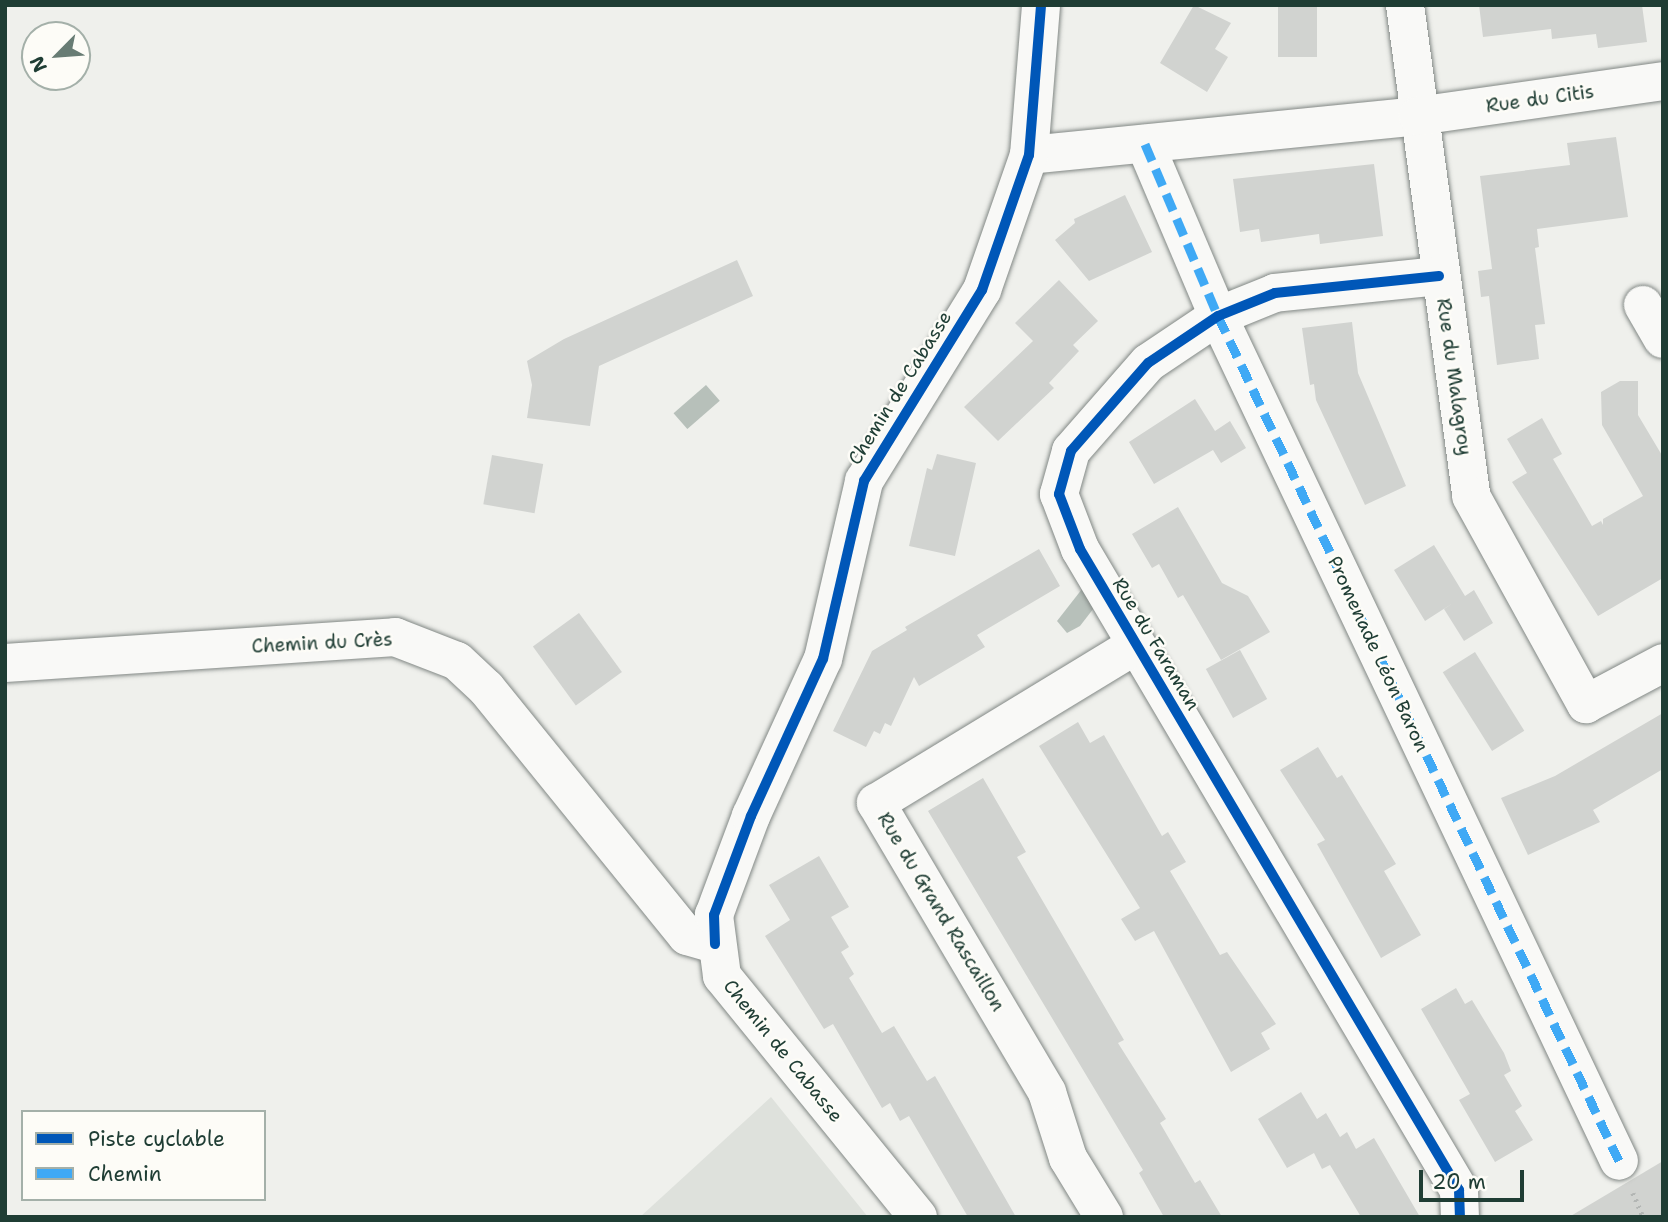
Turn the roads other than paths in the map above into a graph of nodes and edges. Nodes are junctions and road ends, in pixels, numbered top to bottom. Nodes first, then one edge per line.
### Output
1 (1041, 5) edge
2 (1405, 5) edge
3 (1663, 81) edge
4 (1418, 116) junction
5 (1145, 144) junction
6 (1029, 156) junction
7 (1439, 276) junction
8 (1643, 305) dead end
9 (1218, 316) junction
10 (1663, 339) edge
11 (1136, 645) junction
12 (5, 663) edge
13 (1663, 663) edge
14 (715, 944) junction
15 (1619, 1161) dead end
16 (918, 1217) edge
17 (1104, 1217) edge
18 (1460, 1217) edge

1 - 6 street, Chemin de Cabasse
2 - 4 street, Rue du Malagroy
3 - 4 street, Rue du Citis
4 - 5 street
4 - 7 street, Rue du Malagroy
5 - 6 street
5 - 9 street, Promenade Léon Baron
6 - 14 street, Chemin de Cabasse
7 - 9 street, Rue du Faraman
7 - 13 street, Rue du Malagroy
8 - 10 street
9 - 11 street, Rue du Faraman
9 - 15 street, Promenade Léon Baron
11 - 17 street, Rue du Grand Rascaillon
11 - 18 street, Rue du Faraman
12 - 14 street, Chemin du Crès
14 - 16 street, Chemin de Cabasse

